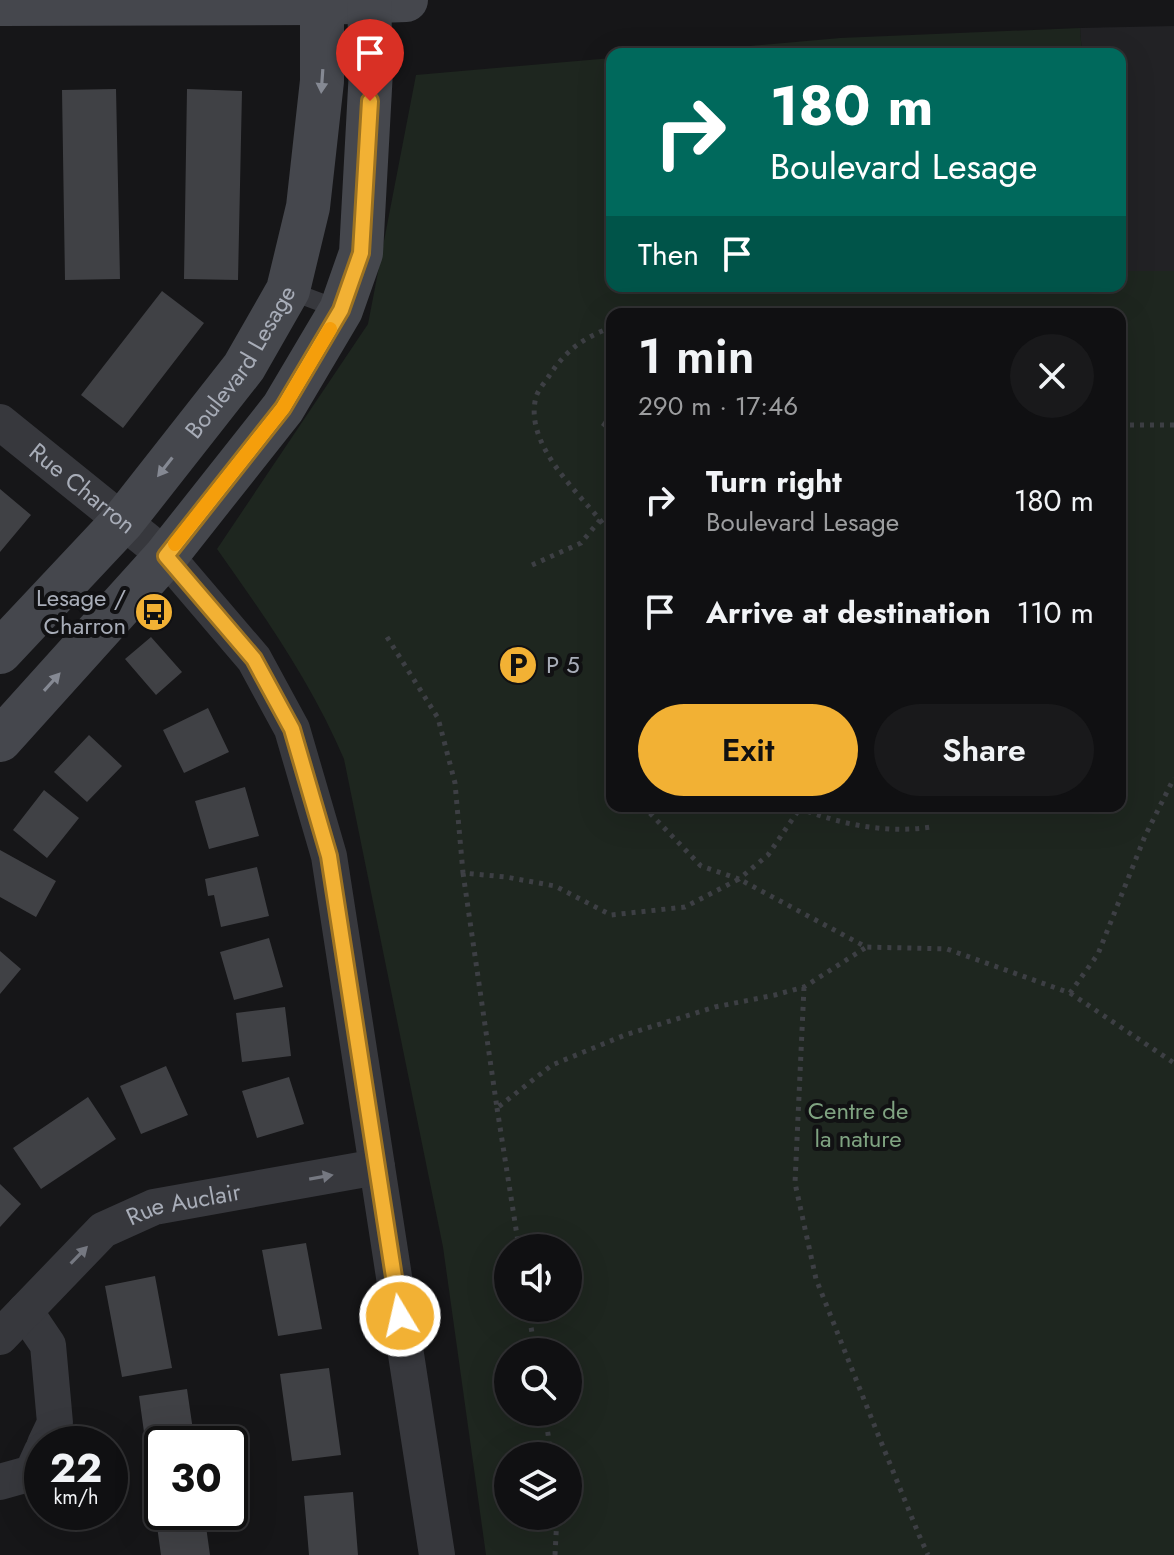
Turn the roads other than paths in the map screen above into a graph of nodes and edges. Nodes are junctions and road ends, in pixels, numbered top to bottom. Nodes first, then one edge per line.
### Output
1 (322, 1) edge
2 (381, 1) edge
3 (0, 4) edge
4 (288, 290) junction
5 (341, 310) junction
6 (0, 422) edge
7 (123, 521) junction
8 (166, 556) junction
9 (0, 652) edge
10 (0, 740) edge
11 (377, 1167) junction
12 (25, 1311) junction
13 (0, 1337) edge
14 (54, 1426) edge
15 (24, 1475) edge
16 (0, 1482) edge
17 (437, 1555) edge

1 - 2 street
1 - 3 street
1 -> 4 street, Boulevard Lesage
2 - 5 street
4 - 5 lane
4 -> 7 street, Boulevard Lesage
5 - 8 street
6 - 7 street, Rue Charron
7 - 8 street, Rue Charron
7 - 9 street, Boulevard Lesage
10 -> 8 street
8 - 11 street, Rue Charron
12 -> 11 street, Rue Auclair
11 - 17 street, Rue Charron
12 - 13 street, Rue Auclair
12 - 14 street
15 - 16 street

